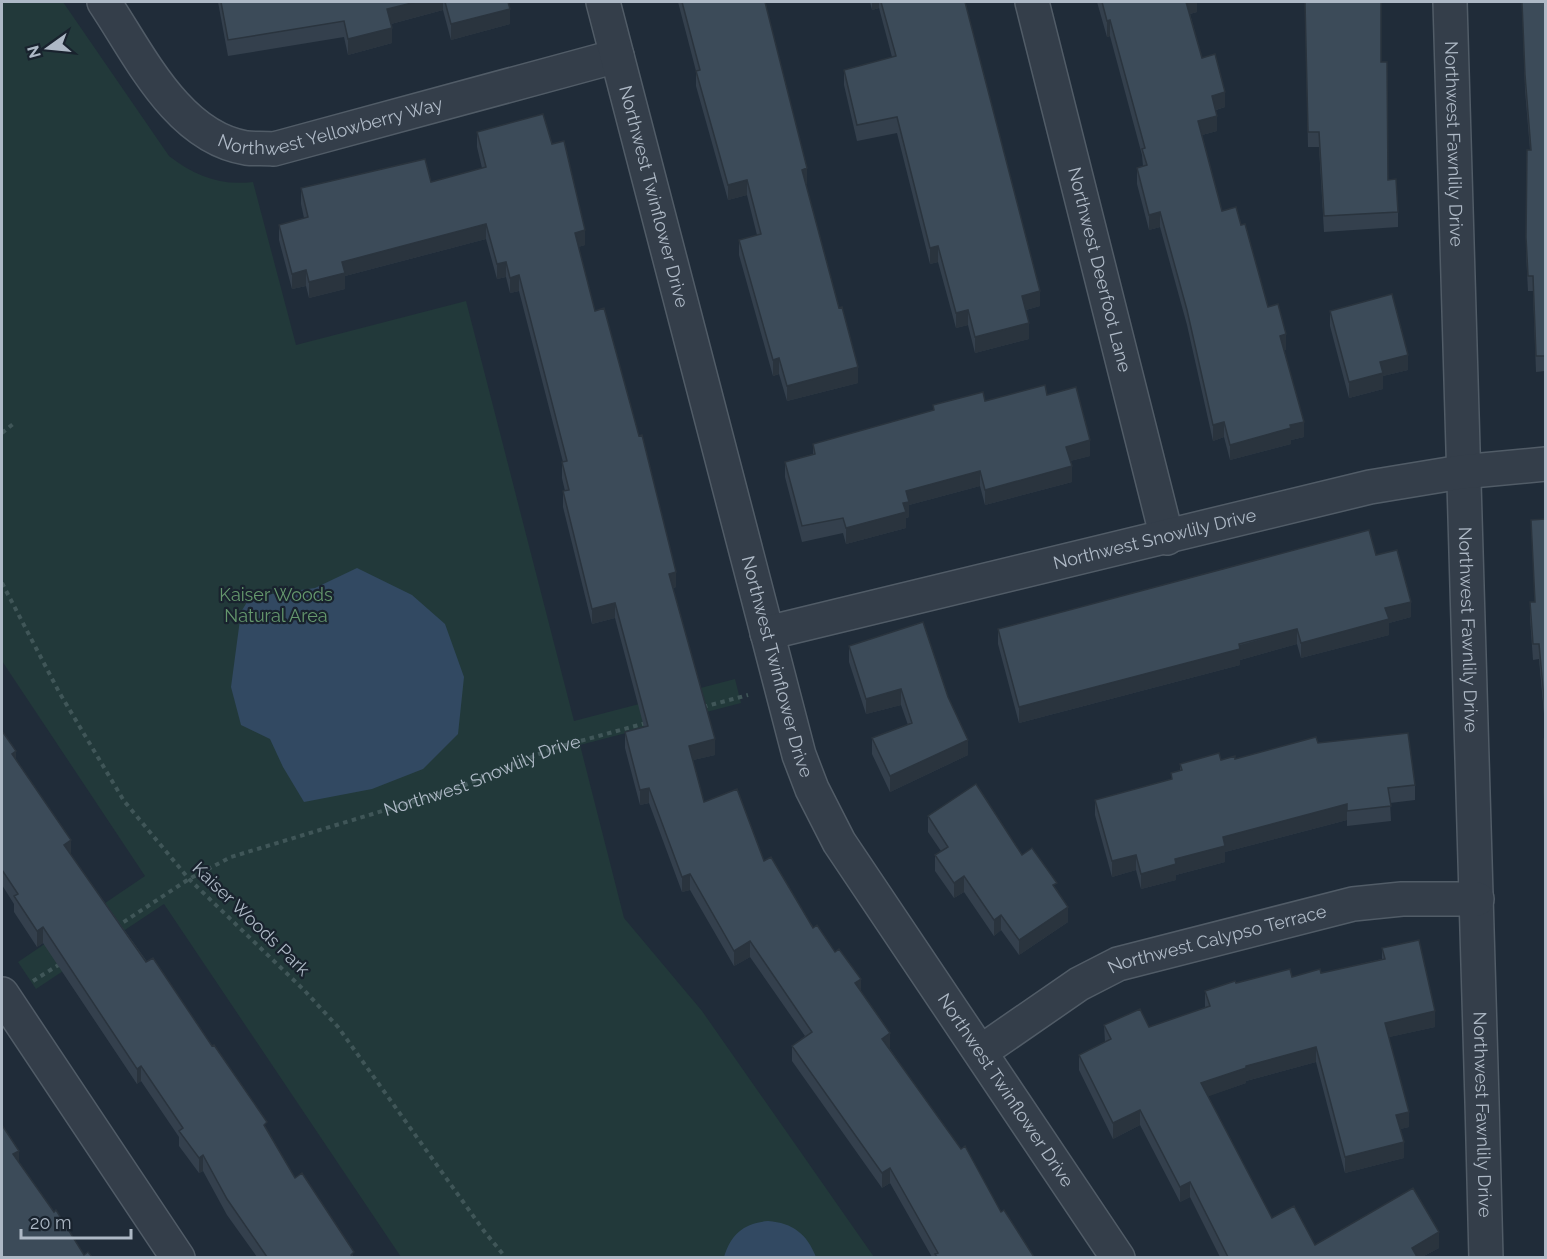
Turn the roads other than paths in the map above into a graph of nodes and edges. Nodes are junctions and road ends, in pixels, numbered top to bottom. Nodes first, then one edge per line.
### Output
1 (104, 2) edge
2 (603, 2) edge
3 (1032, 2) edge
4 (1450, 2) edge
5 (617, 56) junction
6 (1545, 464) edge
7 (1461, 472) junction
8 (1167, 537) junction
9 (768, 633) junction
10 (1478, 899) junction
11 (6, 1008) edge
12 (981, 1051) junction
13 (178, 1257) edge
14 (1118, 1257) edge
15 (1486, 1257) edge

1 - 5 street, Northwest Yellowberry Way
2 - 5 street, Northwest Twinflower Drive
3 - 8 street, Northwest Deerfoot Lane
4 - 7 street, Northwest Fawnlily Drive
5 - 9 street, Northwest Twinflower Drive
6 - 7 street, Northwest Snowlily Drive
7 - 8 street, Northwest Snowlily Drive
7 - 10 street, Northwest Fawnlily Drive
8 - 9 street, Northwest Snowlily Drive
9 - 12 street, Northwest Twinflower Drive
10 - 12 street, Northwest Calypso Terrace
10 - 15 street, Northwest Fawnlily Drive
11 - 13 street
12 - 14 street, Northwest Twinflower Drive

